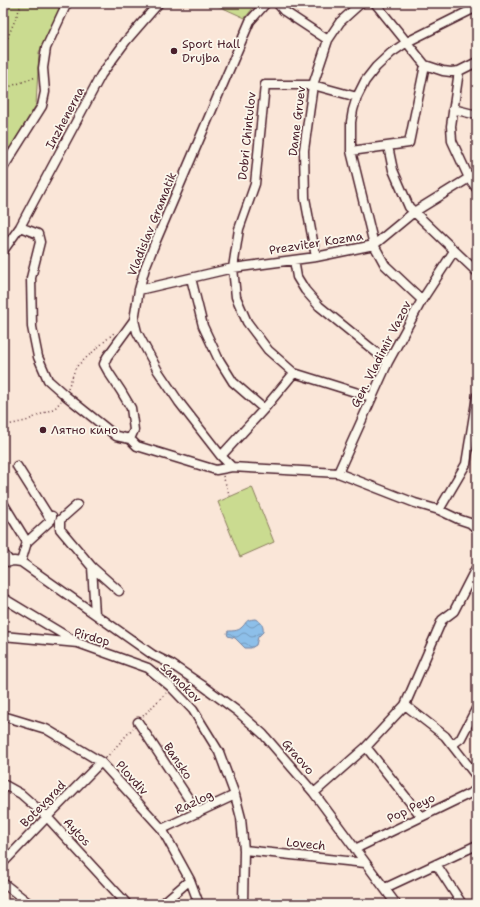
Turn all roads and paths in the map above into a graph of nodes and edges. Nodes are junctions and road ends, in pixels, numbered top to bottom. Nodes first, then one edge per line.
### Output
1 (22, 3) edge
2 (67, 3) edge
3 (159, 3) edge
4 (266, 3) edge
5 (277, 3) edge
6 (361, 3) edge
7 (375, 3) edge
8 (477, 7) edge
9 (328, 40) junction
10 (407, 42) junction
11 (3, 49) edge
12 (477, 62) edge
13 (425, 65) junction
14 (459, 71) junction
15 (44, 75) junction
16 (313, 84) junction
17 (3, 88) edge
18 (357, 97) junction
19 (453, 109) junction
20 (477, 115) edge
21 (388, 146) junction
22 (351, 151) junction
23 (3, 152) edge
24 (12, 154) junction
25 (3, 168) edge
26 (477, 174) edge
27 (469, 178) junction
28 (477, 189) edge
29 (414, 212) junction
30 (20, 227) junction
31 (374, 246) junction
32 (3, 251) edge
33 (454, 251) junction
34 (316, 257) junction
35 (294, 260) junction
36 (233, 268) junction
37 (477, 272) edge
38 (190, 278) junction
39 (139, 290) junction
40 (422, 300) junction
41 (134, 320) junction
42 (119, 328) dead end
43 (388, 362) junction
44 (294, 373) junction
45 (66, 396) junction
46 (477, 396) edge
47 (371, 397) junction
48 (264, 409) junction
49 (3, 426) edge
50 (130, 438) junction
51 (222, 456) junction
52 (17, 466) dead end
53 (232, 466) junction
54 (220, 469) junction
55 (338, 473) junction
56 (230, 497) dead end
57 (3, 503) edge
58 (76, 505) dead end
59 (52, 510) dead end
60 (439, 510) junction
61 (51, 520) junction
62 (477, 529) edge
63 (27, 542) junction
64 (3, 553) edge
65 (7, 562) edge
66 (21, 562) junction
67 (477, 566) edge
68 (92, 567) junction
69 (119, 591) dead end
70 (3, 598) edge
71 (95, 614) junction
72 (3, 636) edge
73 (78, 643) junction
74 (153, 655) junction
75 (148, 668) junction
76 (405, 705) junction
77 (477, 707) edge
78 (3, 716) edge
79 (138, 722) dead end
80 (452, 745) junction
81 (366, 747) junction
82 (101, 762) junction
83 (477, 777) edge
84 (3, 784) edge
85 (477, 790) edge
86 (314, 793) junction
87 (235, 796) junction
88 (198, 813) junction
89 (422, 816) junction
90 (47, 817) junction
91 (162, 829) junction
92 (477, 845) edge
93 (355, 849) junction
94 (244, 850) junction
95 (3, 863) edge
96 (365, 863) junction
97 (436, 864) junction
98 (190, 880) junction
99 (3, 883) edge
100 (384, 888) junction
101 (30, 904) edge
102 (127, 904) edge
103 (162, 904) edge
104 (199, 904) edge
105 (243, 904) edge
106 (396, 904) edge
107 (462, 904) edge

1 - 11 path
2 - 15 street
3 - 30 street, Inzhenerna
4 - 39 street, Vladislav Gramatik
5 - 9 street
6 - 9 street, Dame Gruev
7 - 10 street
8 - 10 street
9 - 16 street, Dame Gruev
10 - 13 street
10 - 18 street
12 - 14 street
13 - 14 street
13 - 21 street
14 - 19 street
15 - 17 path
15 - 24 street
16 - 18 street
16 - 34 street, Dame Gruev
16 - 36 street, Dobri Chintulov
18 - 22 street
19 - 20 street
19 - 27 street
21 - 22 street
21 - 29 street
22 - 31 street
23 - 24 street
24 - 25 street
26 - 27 street, Prezviter Kozma
27 - 28 street
27 - 29 street, Prezviter Kozma
29 - 31 street, Prezviter Kozma
29 - 33 street
30 - 32 street, Inzhenerna
30 - 45 street
31 - 34 street, Prezviter Kozma
31 - 40 street
33 - 37 street
33 - 40 street, Gen. Vladimir Vazov
34 - 35 street, Prezviter Kozma
35 - 36 street, Prezviter Kozma
35 - 43 street
36 - 38 street, Prezviter Kozma
36 - 44 street, Dobri Chintulov
38 - 39 street, Prezviter Kozma
38 - 48 street
39 - 41 street, Vladislav Gramatik
40 - 43 street, Gen. Vladimir Vazov
41 - 50 street
41 - 51 street, Vladislav Gramatik
42 - 45 path
43 - 47 street, Gen. Vladimir Vazov
44 - 47 street, Dobri Chintulov
44 - 48 street
45 - 49 path
45 - 50 street
46 - 60 street
47 - 55 street, Gen. Vladimir Vazov
48 - 51 street
50 - 54 street
51 - 53 street, Vladislav Gramatik
52 - 61 street
53 - 54 street
53 - 55 street
54 - 56 path
55 - 60 street
57 - 63 street
58 - 68 street
59 - 61 street
60 - 62 street
61 - 63 street
63 - 66 street
64 - 65 street
65 - 66 street
66 - 71 street, Samokov
67 - 76 street
68 - 69 street
68 - 71 street
70 - 73 street
71 - 74 street, Samokov
72 - 73 street, Pirdop
73 - 75 street, Pirdop
74 - 75 street, Samokov
74 - 86 street, Graovo
75 - 87 street, Samokov
76 - 80 street
76 - 81 street
77 - 80 street
78 - 82 street, Plovdiv
79 - 88 street, Bansko
80 - 83 street
81 - 86 street
81 - 89 street
82 - 90 street, Botevgrad
82 - 91 street, Plovdiv
84 - 90 street, Aytos
85 - 89 street, Pop Peyo
86 - 93 street, Graovo
87 - 88 street, Razlog
87 - 94 street, Samokov
88 - 91 street, Razlog
89 - 93 street, Pop Peyo
90 - 95 street, Botevgrad
90 - 102 street, Aytos
91 - 98 street, Plovdiv
92 - 97 street
93 - 96 street, Graovo
94 - 96 street, Lovech
94 - 105 street, Samokov
96 - 100 street, Graovo
97 - 100 street
97 - 107 street
98 - 103 street
98 - 104 street, Plovdiv
99 - 101 street
100 - 106 street, Graovo

